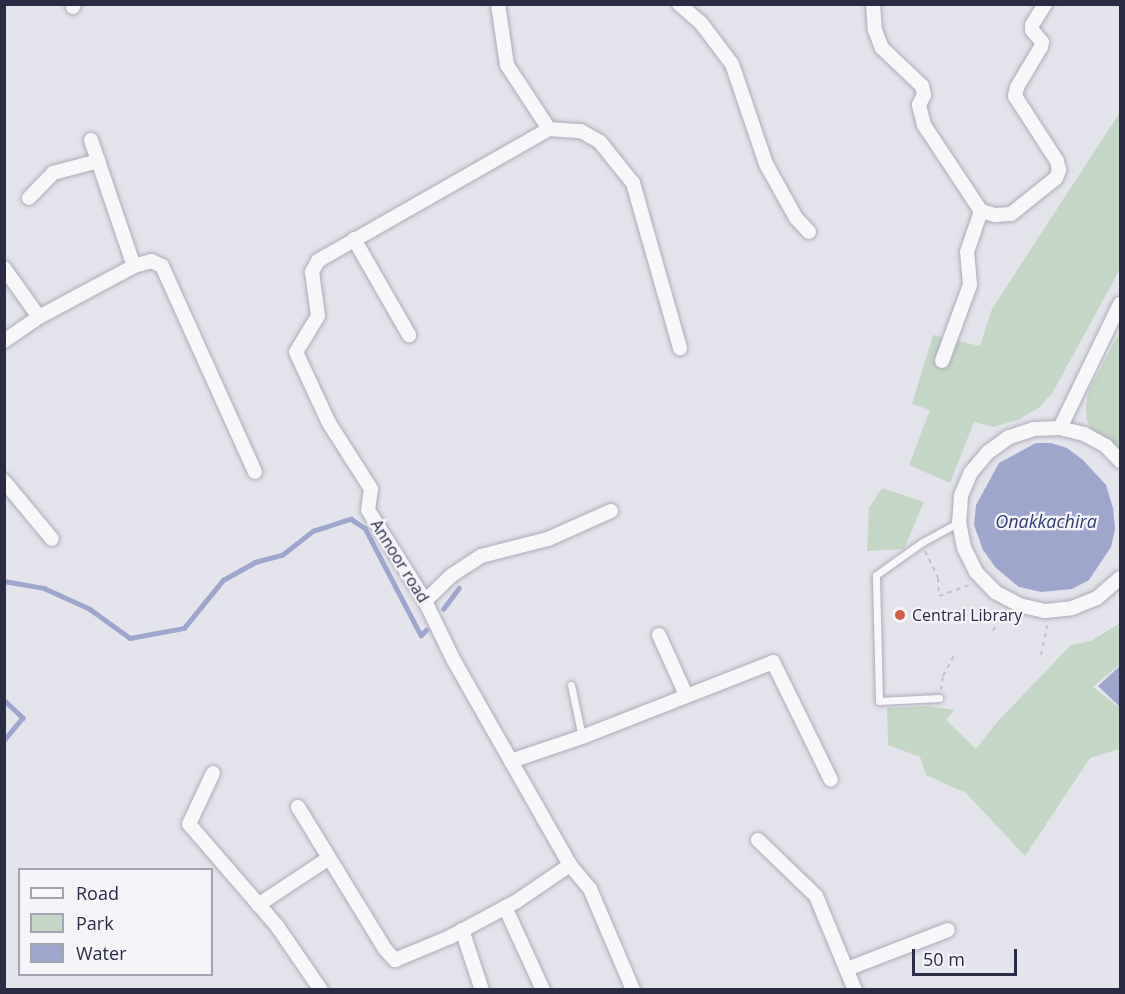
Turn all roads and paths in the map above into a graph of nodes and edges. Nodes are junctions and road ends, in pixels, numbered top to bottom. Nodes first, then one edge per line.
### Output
1 (498, 4) edge
2 (679, 4) edge
3 (873, 4) edge
4 (1045, 4) edge
5 (549, 129) junction
6 (91, 140) dead end
7 (98, 161) junction
8 (29, 198) dead end
9 (981, 211) junction
10 (809, 232) dead end
11 (354, 239) junction
12 (134, 266) junction
13 (4, 268) edge
14 (1120, 304) edge
15 (39, 317) junction
16 (409, 335) dead end
17 (4, 341) edge
18 (680, 348) dead end
19 (942, 361) dead end
20 (1060, 428) junction
21 (1120, 461) edge
22 (255, 472) dead end
23 (4, 480) edge
24 (611, 511) dead end
25 (959, 522) junction
26 (51, 539) dead end
27 (921, 543) junction
28 (984, 580) junction
29 (1120, 583) edge
30 (1008, 599) junction
31 (425, 601) junction
32 (1050, 610) junction
33 (993, 631) dead end
34 (659, 635) dead end
35 (956, 652) dead end
36 (1041, 655) dead end
37 (571, 685) dead end
38 (686, 695) junction
39 (939, 698) joint
40 (582, 737) junction
41 (511, 761) junction
42 (213, 773) dead end
43 (831, 780) dead end
44 (298, 807) dead end
45 (758, 840) dead end
46 (329, 858) junction
47 (570, 866) junction
48 (258, 904) junction
49 (505, 907) junction
50 (462, 930) junction
51 (948, 930) dead end
52 (847, 969) junction
53 (321, 990) edge
54 (482, 990) edge
55 (543, 990) edge
56 (633, 990) edge
57 (855, 990) edge

1 - 5 street
2 - 10 street
3 - 9 street
4 - 9 street
5 - 11 street, Annoor road
5 - 18 street
6 - 7 street
7 - 8 street
7 - 12 street
9 - 19 street
11 - 16 street
11 - 31 street, Annoor road
12 - 15 street
12 - 22 street
13 - 15 street
14 - 20 street
15 - 17 street
20 - 21 street
20 - 25 street
23 - 26 street
24 - 31 street
25 - 27 lane
25 - 28 street
27 - 28 path
27 - 39 lane
28 - 30 street
29 - 32 street
30 - 32 street
30 - 33 path
31 - 41 street, Annoor road
32 - 36 path
34 - 38 street
35 - 39 path
37 - 40 lane
38 - 40 street
38 - 43 street
40 - 41 street
41 - 47 street, Annoor road
42 - 48 street
44 - 46 street
45 - 52 street
46 - 48 street
46 - 50 street
47 - 49 street
47 - 56 street, Annoor road
48 - 53 street
49 - 50 street
49 - 55 street
50 - 54 street
51 - 52 street
52 - 57 street

